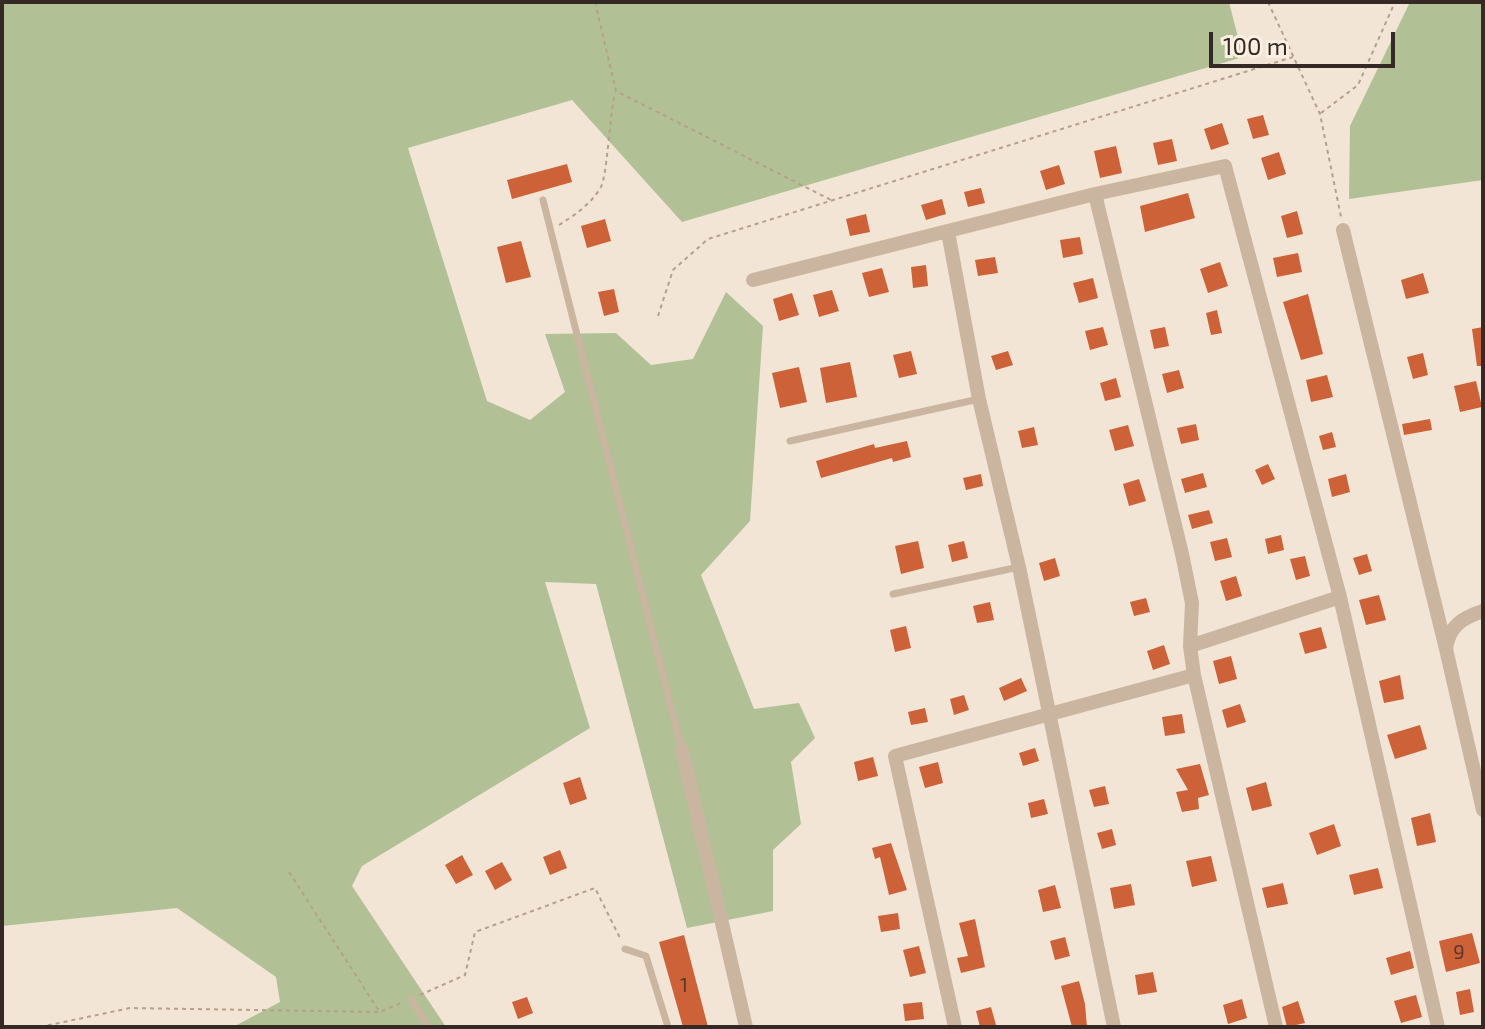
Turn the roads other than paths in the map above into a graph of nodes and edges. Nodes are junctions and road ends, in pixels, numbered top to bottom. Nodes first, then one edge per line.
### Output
1 (1095, 194) junction
2 (543, 200) dead end
3 (1343, 230) road end
4 (948, 232) junction
5 (753, 280) dead end
6 (979, 399) junction
7 (790, 441) dead end
8 (1019, 567) junction
9 (893, 594) dead end
10 (1340, 597) junction
11 (1483, 611) edge
12 (1190, 646) junction
13 (1446, 649) junction
14 (1194, 675) junction
15 (1049, 714) junction
16 (682, 750) joint
17 (1483, 810) edge
18 (625, 949) road end
19 (411, 999) road end
20 (428, 1027) edge
21 (668, 1027) edge
22 (746, 1027) edge
23 (955, 1027) edge
24 (1114, 1027) edge
25 (1276, 1027) edge
26 (1438, 1027) edge

1 - 4 street
1 - 10 street
1 - 12 street
2 - 16 lane
3 - 13 street
4 - 5 street
4 - 6 street
6 - 7 lane
6 - 8 street
8 - 9 lane
8 - 15 street
10 - 12 street
10 - 26 street
11 - 13 street
12 - 14 street
13 - 17 street
14 - 15 street
14 - 25 street
15 - 23 street
15 - 24 street
16 - 22 street
18 - 21 lane
19 - 20 lane

